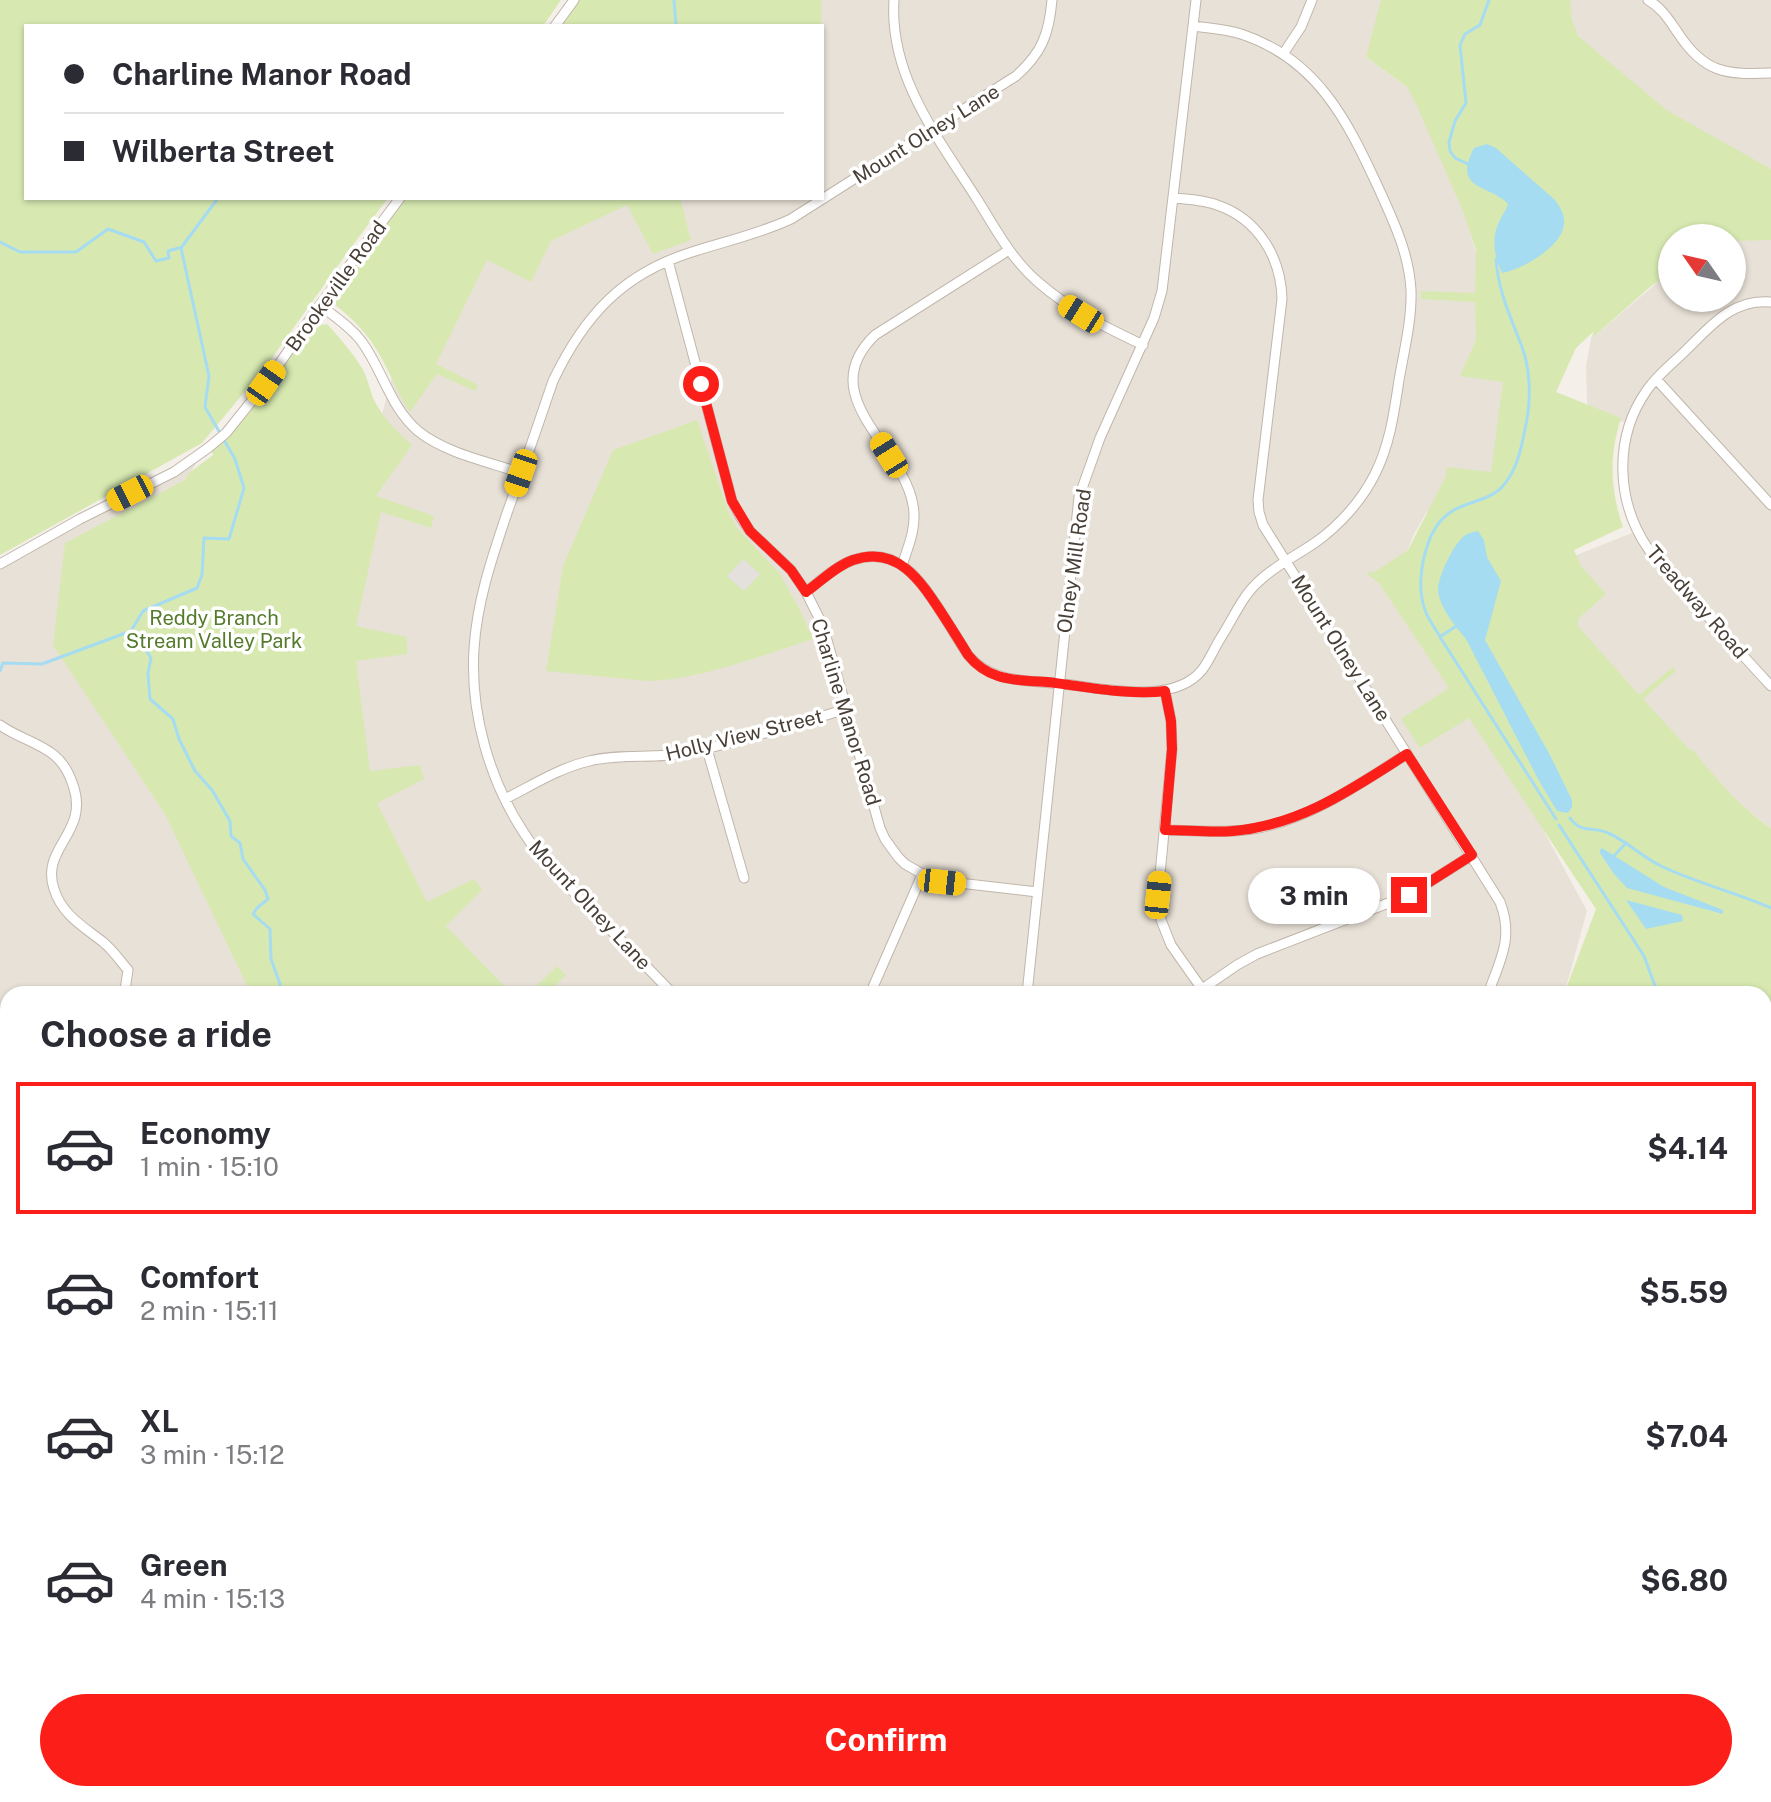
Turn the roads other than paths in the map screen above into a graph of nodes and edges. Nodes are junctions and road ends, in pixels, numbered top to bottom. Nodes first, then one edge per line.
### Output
1 (574, 0) edge
2 (894, 0) edge
3 (1052, 0) edge
4 (1196, 0) edge
5 (1312, 0) edge
6 (1648, 0) edge
7 (556, 24) edge
8 (1193, 26) junction
9 (1283, 54) junction
10 (1771, 73) edge
11 (932, 130) junction
12 (824, 198) edge
13 (1173, 198) junction
14 (399, 200) edge
15 (821, 200) edge
16 (1009, 250) junction
17 (668, 261) junction
18 (1771, 302) edge
19 (320, 305) junction
20 (1143, 345) junction
21 (1656, 379) junction
22 (521, 473) junction
23 (1771, 505) edge
24 (1286, 561) junction
25 (0, 564) edge
26 (902, 565) junction
27 (806, 592) junction
28 (1059, 684) junction
29 (1771, 686) edge
30 (1165, 691) junction
31 (847, 709) junction
32 (0, 725) edge
33 (707, 749) junction
34 (1407, 754) junction
35 (505, 799) junction
36 (1165, 830) junction
37 (1472, 855) junction
38 (922, 875) junction
39 (744, 878) dead end
40 (1037, 892) junction
41 (126, 986) edge
42 (665, 986) edge
43 (873, 986) edge
44 (1028, 986) edge
45 (1196, 986) edge
46 (1206, 986) edge
47 (1491, 986) edge

1 - 7 street
2 - 11 street
3 - 11 street, Mount Olney Lane
4 - 8 street, Olney Mill Road
5 - 9 street
6 - 10 street
8 - 9 street
8 - 13 street, Olney Mill Road
9 - 24 street
11 - 12 street, Mount Olney Lane
11 - 16 street
13 - 20 street, Olney Mill Road
13 - 24 street, Mount Olney Lane
14 - 19 street, Brookeville Road
15 - 17 street, Mount Olney Lane
16 - 20 street
16 - 26 street
17 - 22 street, Mount Olney Lane
17 - 27 street, Charline Manor Road
18 - 21 street, Treadway Road
19 - 22 street
19 - 25 street, Brookeville Road
20 - 28 street, Olney Mill Road
21 - 23 street
21 - 29 street, Treadway Road
22 - 35 street, Mount Olney Lane
24 - 30 street
24 - 34 street, Mount Olney Lane
26 - 27 street
26 - 28 street
27 - 31 street, Charline Manor Road
28 - 30 street
28 - 40 street, Olney Mill Road
30 - 36 street
31 - 33 street, Holly View Street
31 - 38 street, Charline Manor Road
32 - 41 street
33 - 35 street, Holly View Street
33 - 39 street
34 - 36 street
34 - 37 street, Mount Olney Lane
35 - 42 street, Mount Olney Lane
36 - 45 street
37 - 46 street
37 - 47 street, Mount Olney Lane
38 - 40 street, Charline Manor Road
38 - 43 street
40 - 44 street, Olney Mill Road

